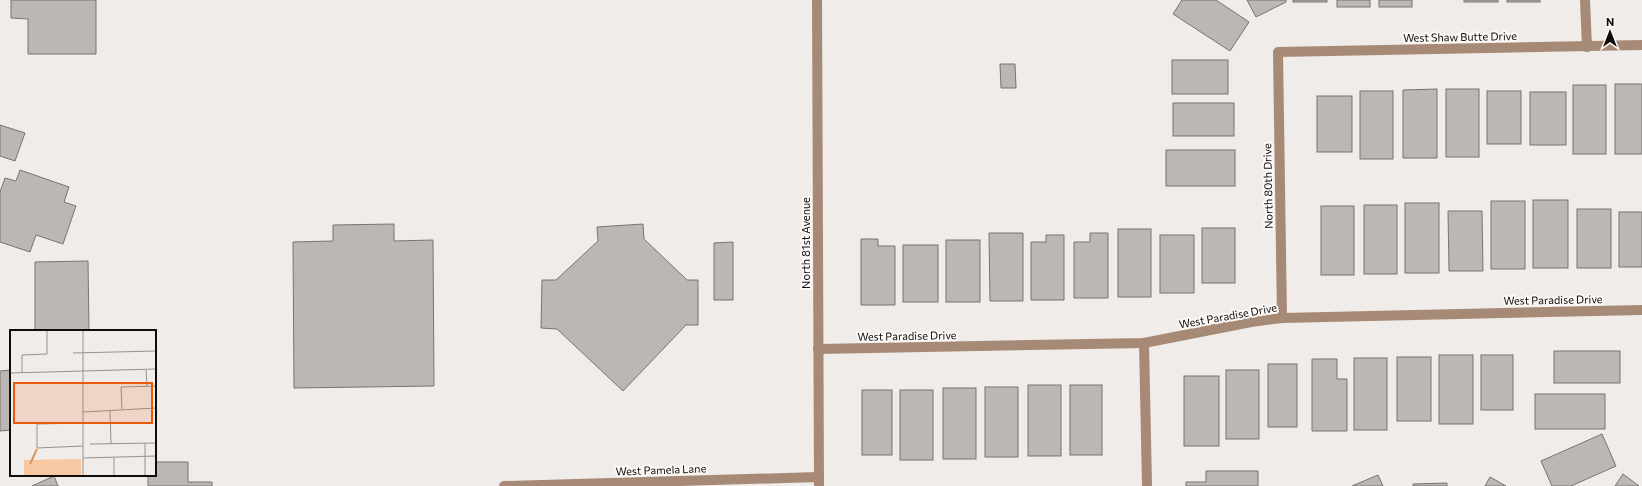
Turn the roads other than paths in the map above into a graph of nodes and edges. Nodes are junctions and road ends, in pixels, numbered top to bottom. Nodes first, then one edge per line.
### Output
1 (817, 0) edge
2 (1585, 0) edge
3 (1642, 45) edge
4 (1587, 47) junction
5 (1278, 52) joint
6 (1642, 310) edge
7 (1282, 318) junction
8 (1144, 343) junction
9 (818, 349) junction
10 (819, 482) edge
11 (504, 486) edge
12 (1147, 486) edge

1 - 9 street, North 81st Avenue
2 - 4 street
3 - 4 street, West Shaw Butte Drive
4 - 5 street, West Shaw Butte Drive
5 - 7 street, North 80th Drive
6 - 7 street, West Paradise Drive
7 - 8 street, West Paradise Drive
8 - 9 street, West Paradise Drive
8 - 12 street
9 - 10 street, North 81st Avenue
10 - 11 street, West Pamela Lane

